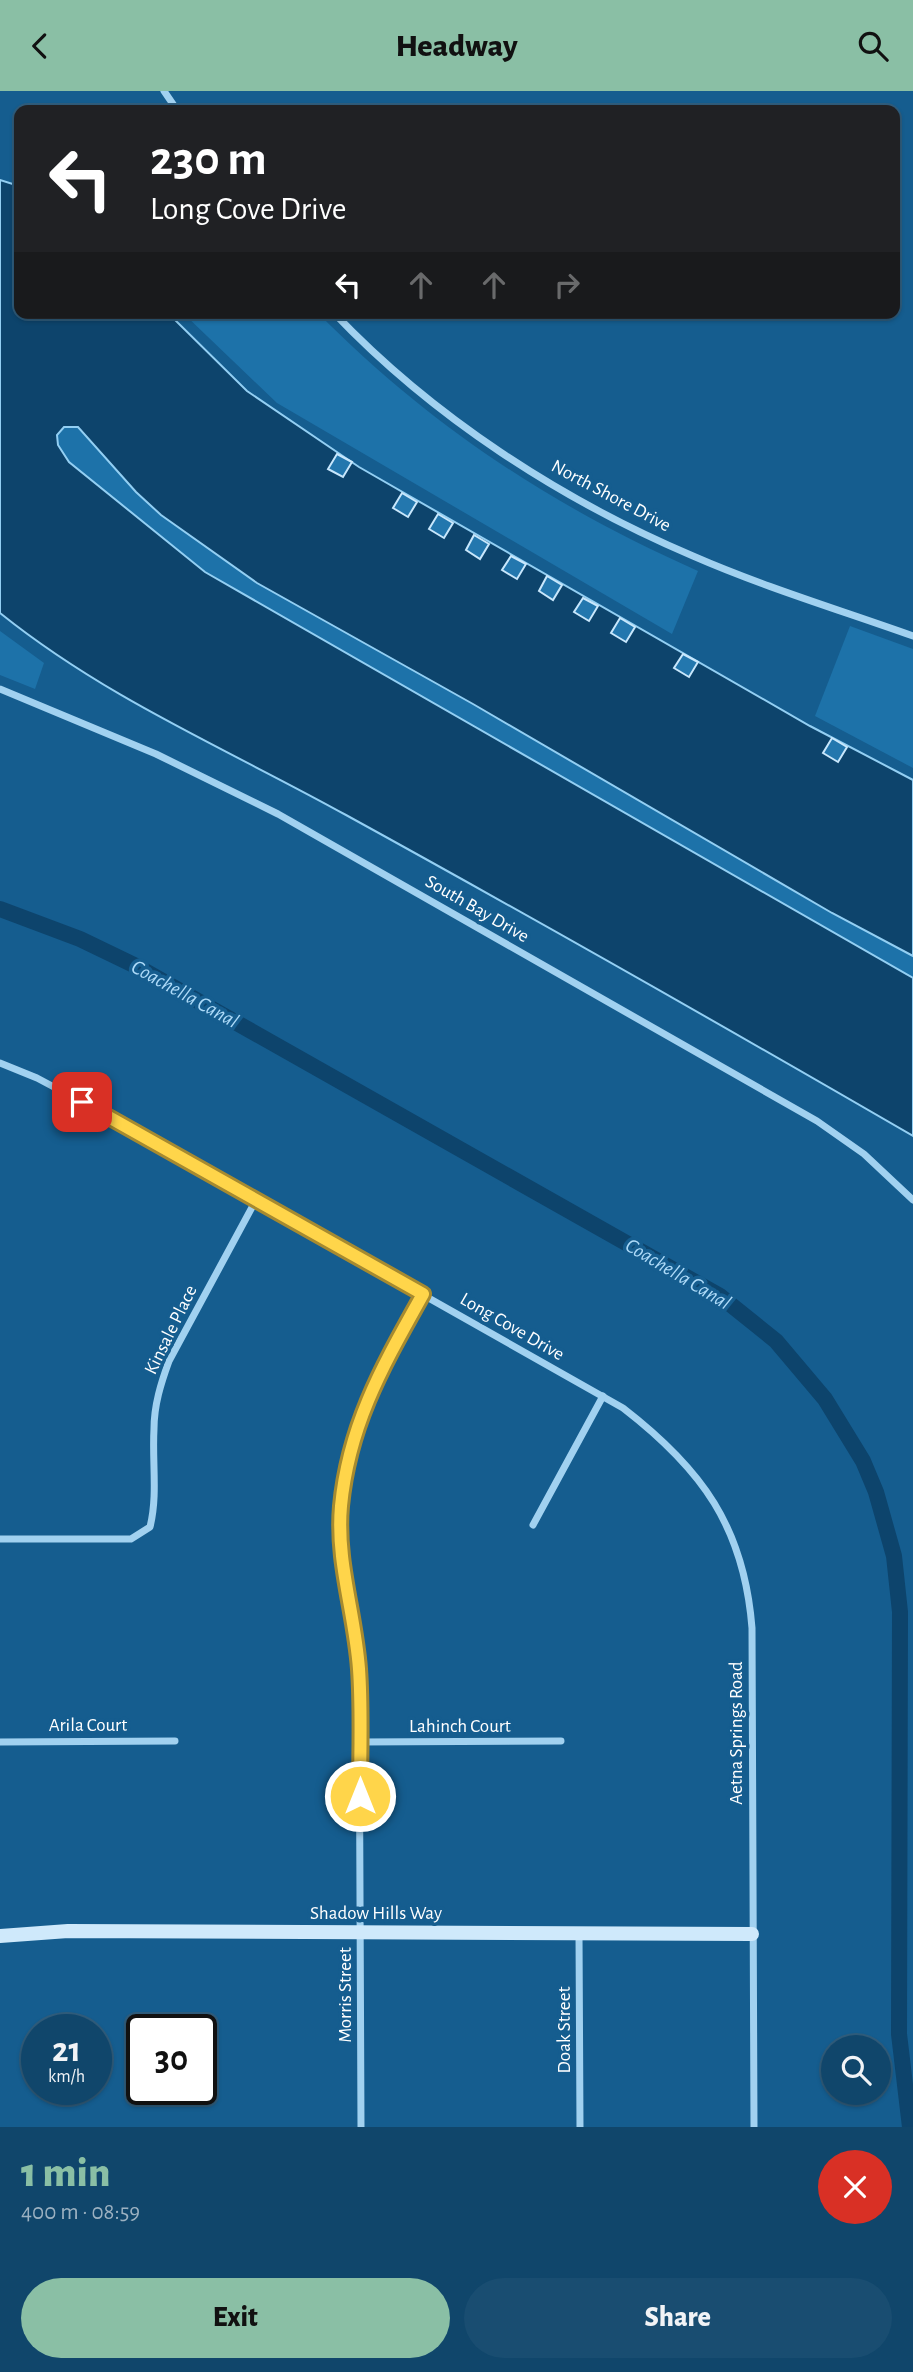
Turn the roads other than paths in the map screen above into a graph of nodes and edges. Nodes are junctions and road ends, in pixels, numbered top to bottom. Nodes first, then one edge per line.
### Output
1 (340, 319) edge
2 (913, 636) edge
3 (0, 689) edge
4 (0, 1063) edge
5 (257, 1200) junction
6 (913, 1200) edge
7 (423, 1294) junction
8 (603, 1396) junction
9 (533, 1525) dead end
10 (0, 1539) edge
11 (176, 1741) dead end
12 (561, 1741) dead end
13 (0, 1742) edge
14 (360, 1742) junction
15 (361, 1932) junction
16 (579, 1933) junction
17 (752, 1934) junction
18 (0, 1936) edge
19 (361, 2127) edge
20 (580, 2127) edge
21 (754, 2127) edge

1 - 2 street, North Shore Drive
3 - 6 street, South Bay Drive
4 - 5 street, Long Cove Drive
5 - 7 street, Long Cove Drive
5 - 10 street, Kinsale Place
7 - 8 street, Long Cove Drive
7 - 14 street, Morris Street
8 - 9 street
8 - 17 street, Aetna Springs Road
11 - 13 street, Arila Court
12 - 14 street, Lahinch Court
14 - 15 street, Morris Street
15 - 16 street, Shadow Hills Way
15 - 18 street, Shadow Hills Way
15 - 19 street, Morris Street
16 - 17 street, Shadow Hills Way
16 - 20 street, Doak Street
17 - 21 street, Aetna Springs Road

